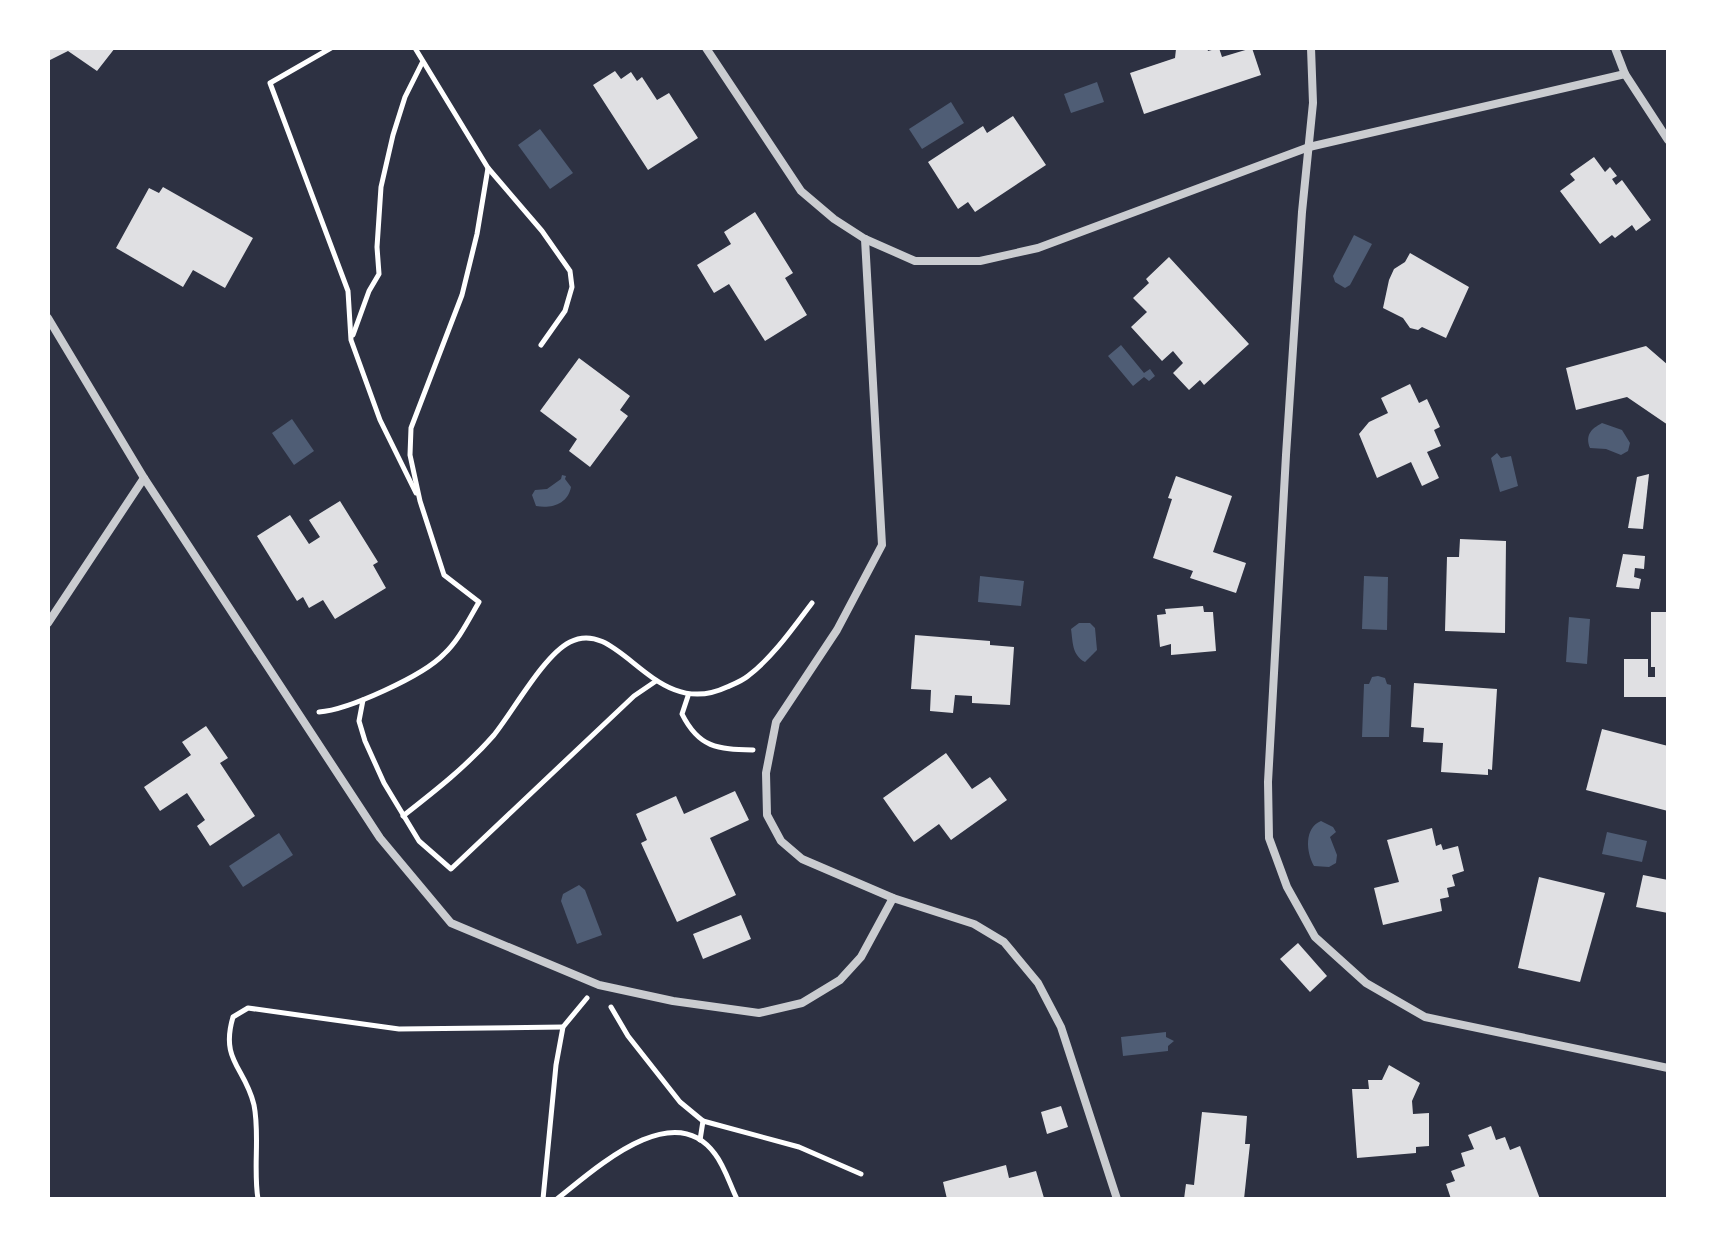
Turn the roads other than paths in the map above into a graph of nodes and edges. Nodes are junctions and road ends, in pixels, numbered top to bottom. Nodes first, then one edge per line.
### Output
1 (706, 48) edge
2 (1311, 48) edge
3 (1615, 48) edge
4 (1625, 74) junction
5 (1668, 140) edge
6 (1309, 147) junction
7 (865, 239) junction
8 (48, 318) edge
9 (144, 478) junction
10 (48, 623) edge
11 (893, 898) junction
12 (1668, 1068) edge
13 (1117, 1199) edge

1 - 7 street
2 - 6 street
3 - 4 street
4 - 5 street
4 - 6 street
6 - 7 street
6 - 12 street
7 - 11 street
8 - 9 street
9 - 10 street
9 - 11 street
11 - 13 street

